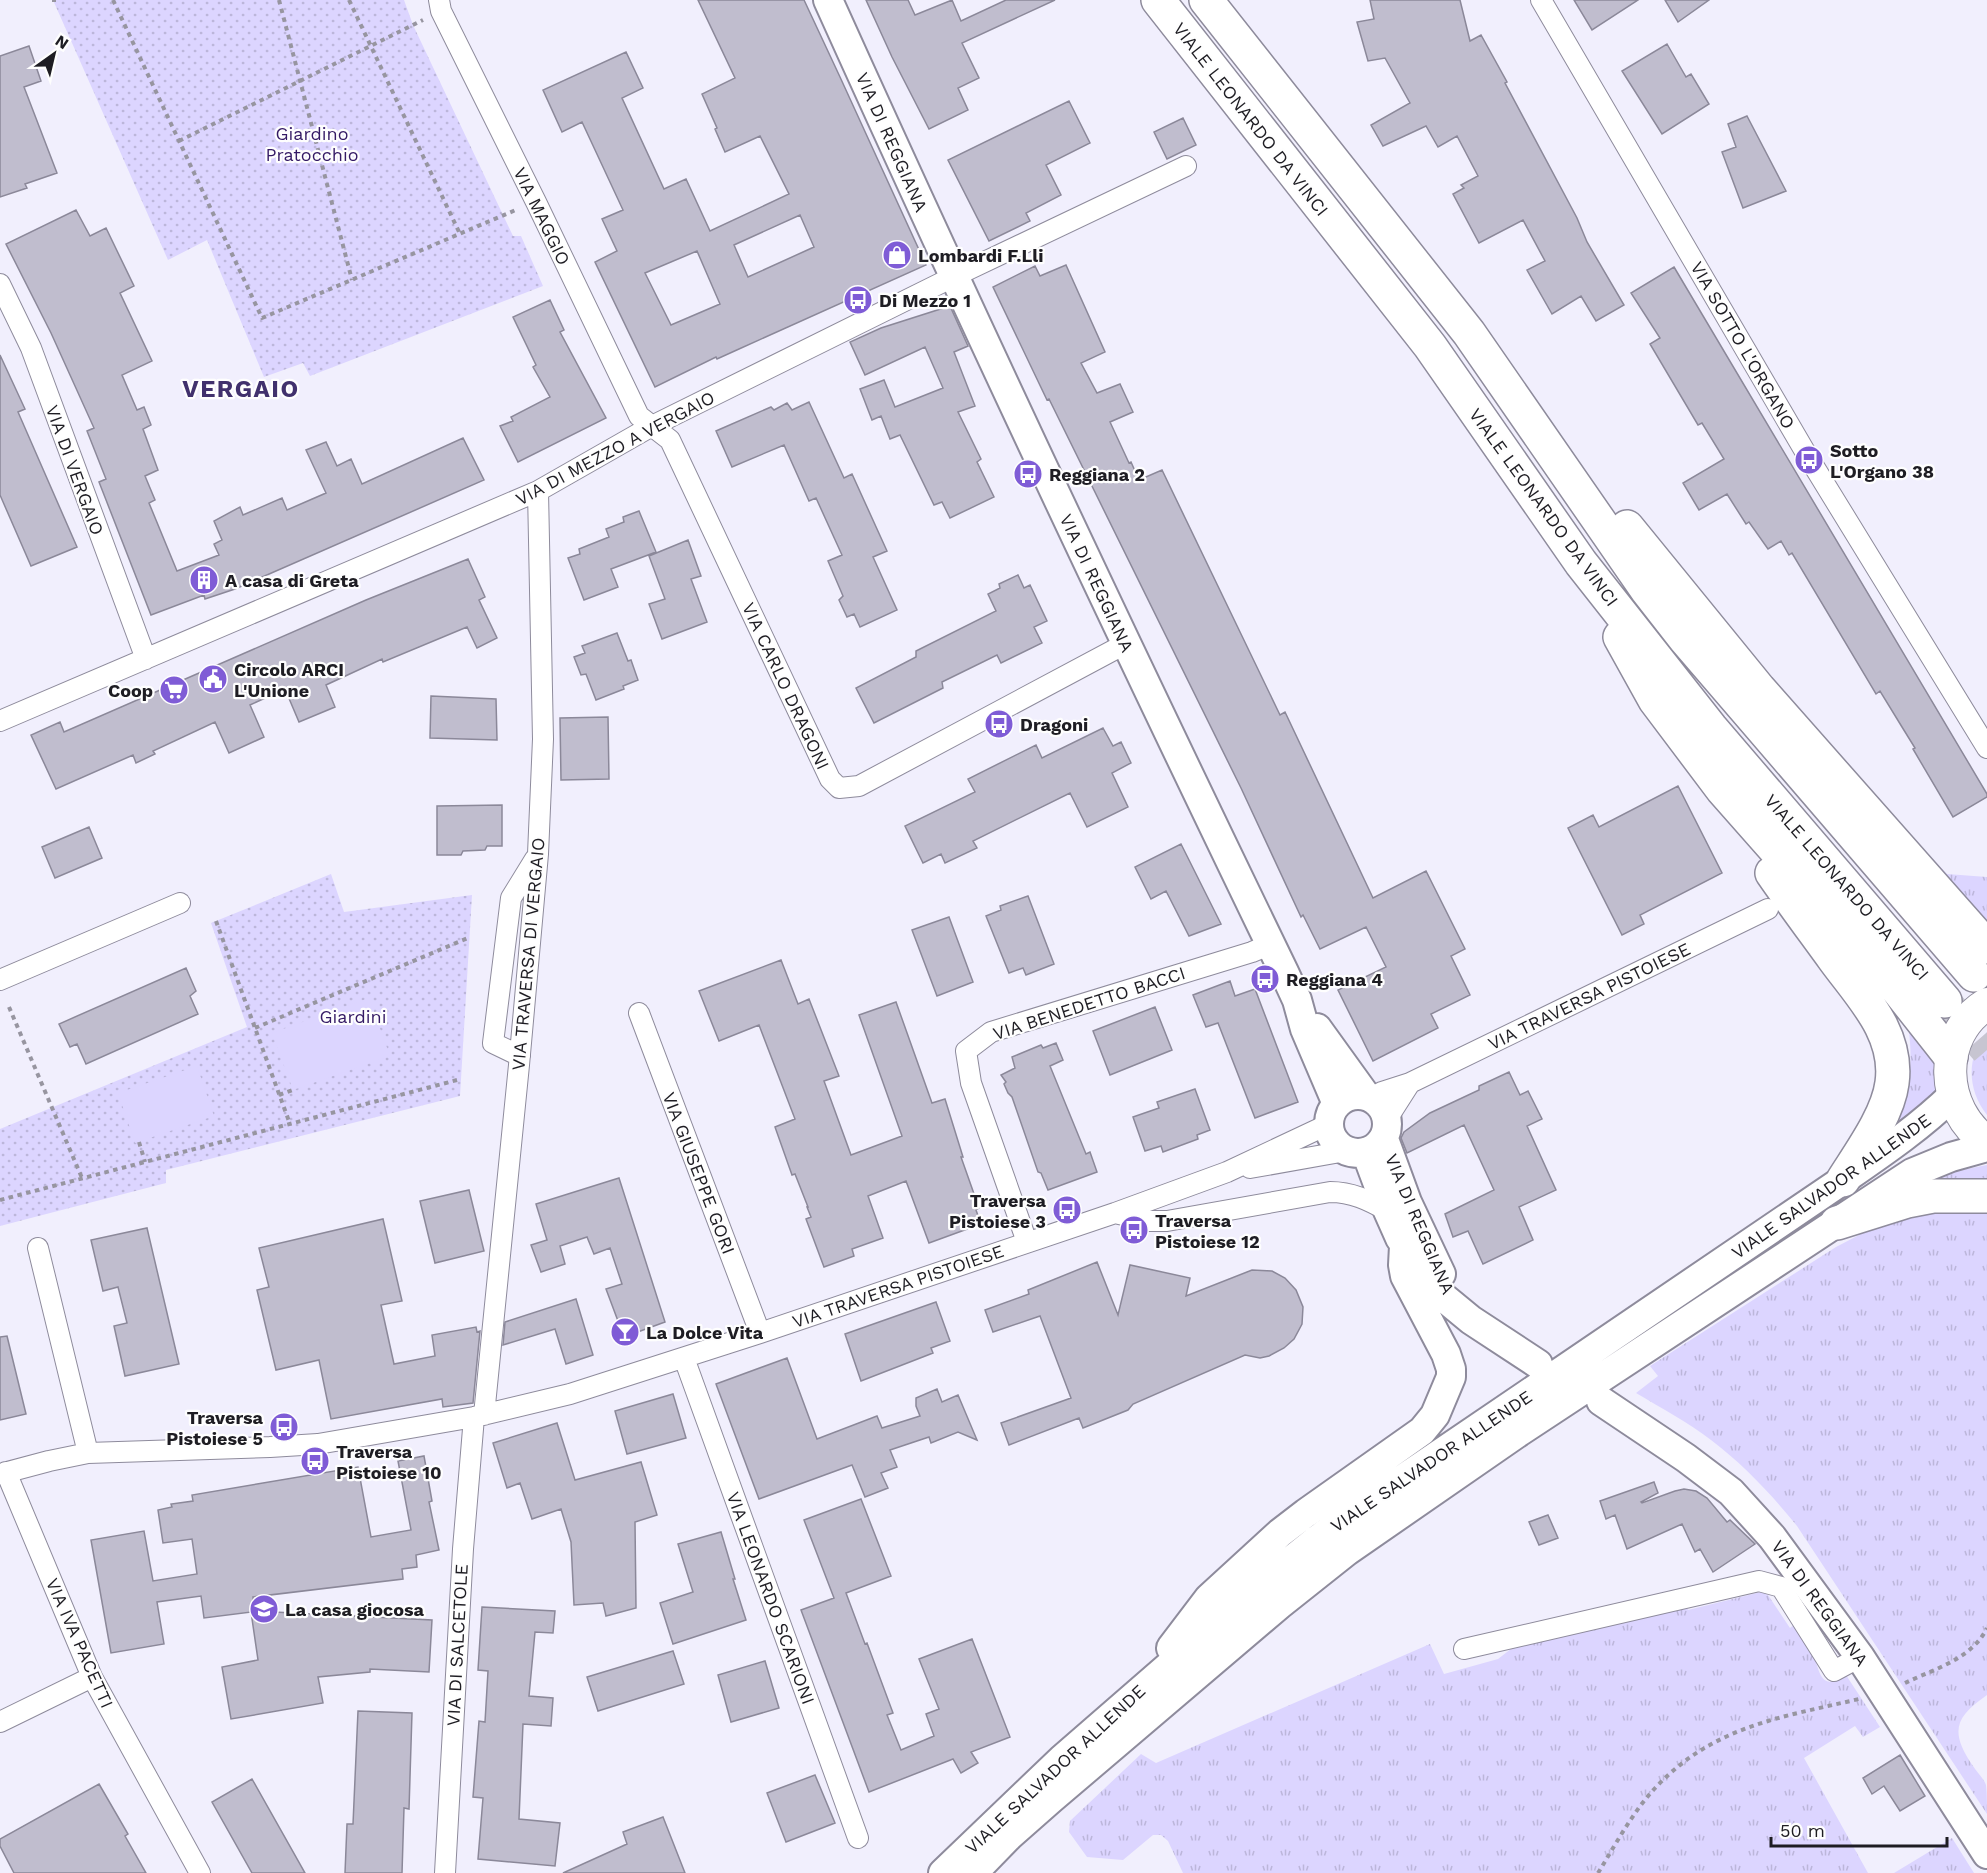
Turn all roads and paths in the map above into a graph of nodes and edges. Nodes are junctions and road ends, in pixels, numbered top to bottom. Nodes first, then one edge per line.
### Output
1 (113, 0) edge
2 (279, 0) edge
3 (349, 0) edge
4 (828, 0) edge
5 (1158, 0) edge
6 (1206, 0) edge
7 (1541, 0) edge
8 (440, 5) edge
9 (371, 46) junction
10 (301, 81) junction
11 (179, 141) junction
12 (1186, 166) dead end
13 (536, 202) junction
14 (460, 234) junction
15 (955, 276) junction
16 (352, 280) junction
17 (0, 284) edge
18 (652, 426) junction
19 (538, 491) junction
20 (1581, 563) junction
21 (1125, 644) junction
22 (146, 659) junction
23 (0, 721) edge
24 (1987, 748) edge
25 (1722, 789) junction
26 (537, 854) junction
27 (180, 903) dead end
28 (1768, 909) dead end
29 (216, 921) dead end
30 (470, 937) dead end
31 (1271, 944) junction
32 (1983, 975) edge
33 (0, 980) edge
34 (1297, 1000) junction
35 (1945, 1001) tunnel mouth
36 (9, 1007) dead end
37 (639, 1013) dead end
38 (255, 1028) junction
39 (520, 1056) junction
40 (1951, 1057) junction
41 (461, 1079) dead end
42 (293, 1090) dead end
43 (279, 1095) junction
44 (1953, 1095) junction
45 (1333, 1114) junction
46 (290, 1124) junction
47 (1370, 1126) junction
48 (139, 1142) dead end
49 (1987, 1142) edge
50 (1987, 1147) edge
51 (145, 1162) junction
52 (1227, 1172) junction
53 (82, 1178) junction
54 (1844, 1180) junction
55 (1987, 1196) edge
56 (0, 1200) edge
57 (1388, 1211) junction
58 (1115, 1213) junction
59 (1837, 1222) junction
60 (1027, 1242) junction
61 (1404, 1246) junction
62 (38, 1248) dead end
63 (1456, 1309) junction
64 (760, 1333) junction
65 (684, 1358) junction
66 (1538, 1364) dead end
67 (1601, 1401) dead end
68 (479, 1416) junction
69 (88, 1453) junction
70 (3, 1473) edge
71 (1987, 1628) edge
72 (1464, 1649) dead end
73 (1860, 1657) junction
74 (92, 1677) junction
75 (1142, 1688) junction
76 (1882, 1690) junction
77 (0, 1722) edge
78 (858, 1838) dead end
79 (1987, 1854) edge
80 (200, 1873) edge
81 (445, 1873) edge
82 (944, 1873) edge
83 (973, 1873) edge
84 (1598, 1873) edge

1 - 11 path
2 - 10 path
3 - 9 path
4 - 15 main road, VIA DI REGGIANA
5 - 20 highway, VIALE LEONARDO DA VINCI
6 - 32 highway
7 - 24 street, VIA SOTTO L'ORGANO
8 - 9 path
8 - 13 street, VIA MAGGIO
9 - 10 path
9 - 14 path
10 - 11 path
10 - 16 path
11 - 16 path
12 - 15 street, VIA DI MEZZO A VERGAIO
13 - 14 path
13 - 18 street, VIA MAGGIO
14 - 16 path
15 - 18 street, VIA DI MEZZO A VERGAIO
15 - 21 main road, VIA DI REGGIANA
17 - 22 street, VIA DI VERGAIO
18 - 19 street, VIA DI MEZZO A VERGAIO
18 - 21 street, VIA CARLO DRAGONI
19 - 22 street, VIA DI MEZZO A VERGAIO
19 - 26 street, VIA TRAVERSA DI VERGAIO
20 - 25 highway
20 - 35 highway, VIALE LEONARDO DA VINCI
21 - 31 main road, VIA DI REGGIANA
22 - 23 street, VIA DI MEZZO A VERGAIO
25 - 40 highway
25 - 54 highway
26 - 39 street, VIA TRAVERSA DI VERGAIO
26 - 39 street
27 - 33 street
28 - 47 street, VIA TRAVERSA PISTOIESE
29 - 38 path
30 - 38 path
31 - 34 main road, VIA DI REGGIANA
31 - 60 street, VIA BENEDETTO BACCI
32 - 40 main road
34 - 45 main road, VIA DI REGGIANA
34 - 47 main road, VIA DI REGGIANA
36 - 53 path
37 - 64 street, VIA GIUSEPPE GORI
38 - 43 path
39 - 68 street, VIA TRAVERSA DI VERGAIO
40 - 44 main road
41 - 46 path
42 - 43 path
43 - 46 path
44 - 49 main road
44 - 54 main road, VIALE SALVADOR ALLENDE
45 - 47 main road
45 - 47 main road, VIA DI REGGIANA
45 - 52 street, VIA TRAVERSA PISTOIESE
46 - 51 path
47 - 52 street, VIA TRAVERSA PISTOIESE
47 - 57 main road, VIA DI REGGIANA
47 - 63 main road, VIA DI REGGIANA
48 - 51 path
50 - 59 main road, VIALE SALVADOR ALLENDE
51 - 53 path
52 - 58 street, VIA TRAVERSA PISTOIESE
53 - 56 path
54 - 75 main road, VIALE SALVADOR ALLENDE
55 - 59 highway
57 - 58 street
57 - 61 main road, VIA DI REGGIANA
58 - 60 street, VIA TRAVERSA PISTOIESE
59 - 83 main road, VIALE SALVADOR ALLENDE
60 - 64 street, VIA TRAVERSA PISTOIESE
61 - 63 main road, VIA DI REGGIANA
61 - 75 main road
62 - 69 street
63 - 66 main road, VIA DI REGGIANA
64 - 65 street, VIA TRAVERSA PISTOIESE
65 - 68 street, VIA TRAVERSA PISTOIESE
65 - 78 street, VIA LEONARDO SCARIONI
67 - 73 main road, VIA DI REGGIANA
68 - 69 street, VIA TRAVERSA PISTOIESE
68 - 81 street, VIA DI SALCETOLE
69 - 70 street, VIA TRAVERSA PISTOIESE
70 - 74 street, VIA IVA PACETTI
71 - 76 path
72 - 73 street
73 - 76 main road, VIA DI REGGIANA
74 - 77 street
74 - 80 street, VIA IVA PACETTI
75 - 82 main road, VIALE SALVADOR ALLENDE
76 - 79 main road, VIA DI REGGIANA
76 - 84 path

